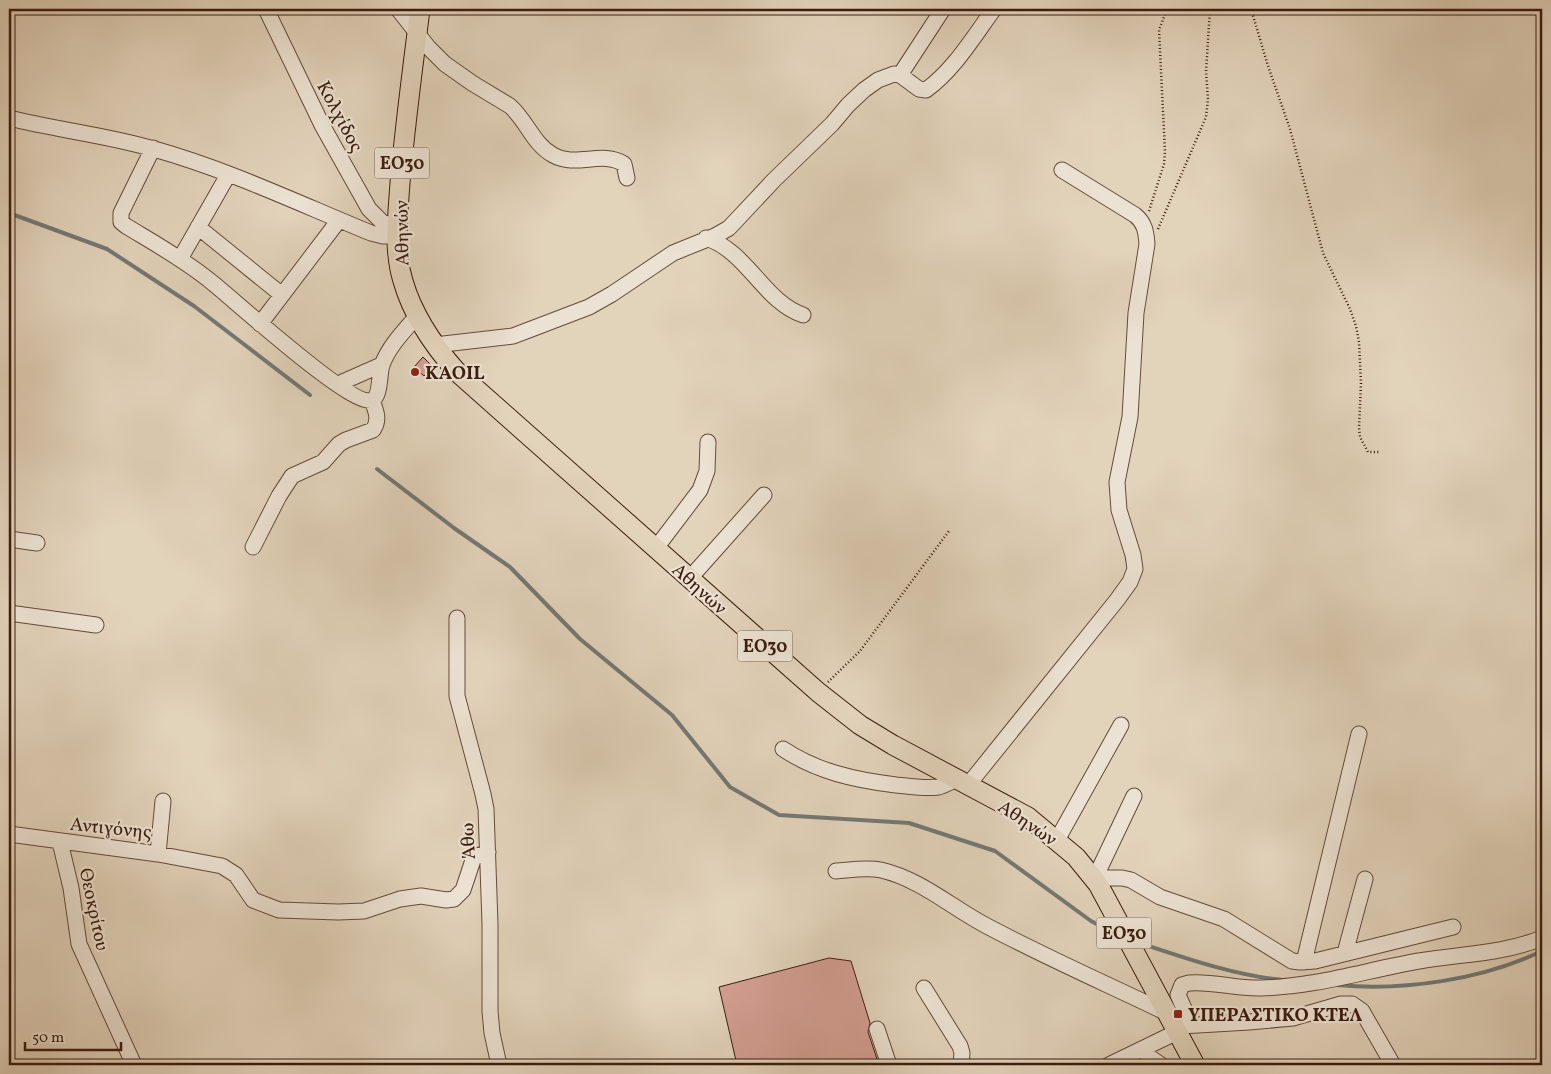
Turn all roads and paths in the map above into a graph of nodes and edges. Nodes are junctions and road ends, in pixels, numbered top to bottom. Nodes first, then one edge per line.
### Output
1 (266, 9) edge
2 (398, 9) edge
3 (420, 9) edge
4 (943, 9) edge
5 (994, 9) edge
6 (1166, 9) edge
7 (1210, 9) edge
8 (1251, 9) edge
9 (417, 34) junction
10 (900, 75) junction
11 (9, 118) edge
12 (153, 148) junction
13 (1062, 170) dead end
14 (228, 175) junction
15 (626, 178) dead end
16 (339, 220) junction
17 (1143, 224) junction
18 (198, 227) junction
19 (397, 231) junction
20 (706, 238) junction
21 (1146, 249) junction
22 (180, 259) junction
23 (282, 295) junction
24 (803, 315) dead end
25 (417, 316) junction
26 (260, 324) junction
27 (435, 344) junction
28 (381, 365) junction
29 (338, 384) junction
30 (372, 400) junction
31 (708, 442) dead end
32 (1380, 452) dead end
33 (764, 495) dead end
34 (949, 531) dead end
35 (9, 539) edge
36 (37, 544) dead end
37 (252, 546) dead end
38 (656, 548) junction
39 (690, 578) junction
40 (9, 613) edge
41 (457, 618) dead end
42 (96, 625) dead end
43 (818, 692) junction
44 (1122, 725) dead end
45 (1359, 734) dead end
46 (783, 749) dead end
47 (962, 782) junction
48 (1134, 796) dead end
49 (163, 801) dead end
50 (9, 834) edge
51 (1057, 840) junction
52 (60, 842) junction
53 (488, 852) junction
54 (158, 854) junction
55 (836, 871) dead end
56 (1365, 879) dead end
57 (1095, 880) junction
58 (1453, 927) dead end
59 (1542, 938) edge
60 (1345, 953) junction
61 (1304, 962) junction
62 (924, 988) dead end
63 (1178, 1024) junction
64 (878, 1028) dead end
65 (1143, 1049) junction
66 (134, 1065) edge
67 (499, 1065) edge
68 (889, 1065) edge
69 (961, 1065) edge
70 (1109, 1065) edge
71 (1162, 1065) edge
72 (1195, 1065) edge
73 (1393, 1065) edge

1 - 19 street, Κολχίδος
2 - 9 street
3 - 9 main road, Αθηνών / ΕΟ30
4 - 10 street
5 - 10 street
6 - 17 path
7 - 21 path
8 - 32 path
9 - 15 street
9 - 19 main road, Αθηνών / ΕΟ30
10 - 20 street
11 - 12 street
12 - 14 street
12 - 22 street
13 - 17 street
14 - 16 street
14 - 18 street
16 - 19 street
16 - 23 street
17 - 21 street
18 - 22 street
18 - 23 street
19 - 25 main road, Αθηνών / ΕΟ30
20 - 24 street
20 - 27 street
21 - 47 street
22 - 26 street
23 - 26 street
25 - 27 main road, Αθηνών / ΕΟ30
25 - 28 street
26 - 29 street
27 - 38 main road, Αθηνών / ΕΟ30
28 - 29 street
28 - 30 street
29 - 30 street
30 - 37 street
31 - 38 street
33 - 39 street
34 - 43 path
35 - 36 street
38 - 39 main road, Αθηνών / ΕΟ30
39 - 43 main road, Αθηνών / ΕΟ30
40 - 42 street
41 - 53 street, Άθω
43 - 47 main road, Αθηνών / ΕΟ30
44 - 51 street
45 - 61 street
46 - 47 street
47 - 51 main road, Αθηνών / ΕΟ30
48 - 57 street
49 - 54 street, Αντιγόνης
50 - 52 street, Αντιγόνης
51 - 57 main road, Αθηνών / ΕΟ30
52 - 54 street, Αντιγόνης
52 - 66 street, Θεοκρίτου
53 - 54 street
53 - 67 street, Άθω
55 - 63 street
56 - 60 street
57 - 61 street
57 - 63 main road, Αθηνών / ΕΟ30
58 - 60 street
59 - 63 street
60 - 61 street
62 - 69 street
63 - 65 street
63 - 72 main road, Αθηνών / ΕΟ30
63 - 73 street
64 - 68 street
65 - 70 street
65 - 71 street

